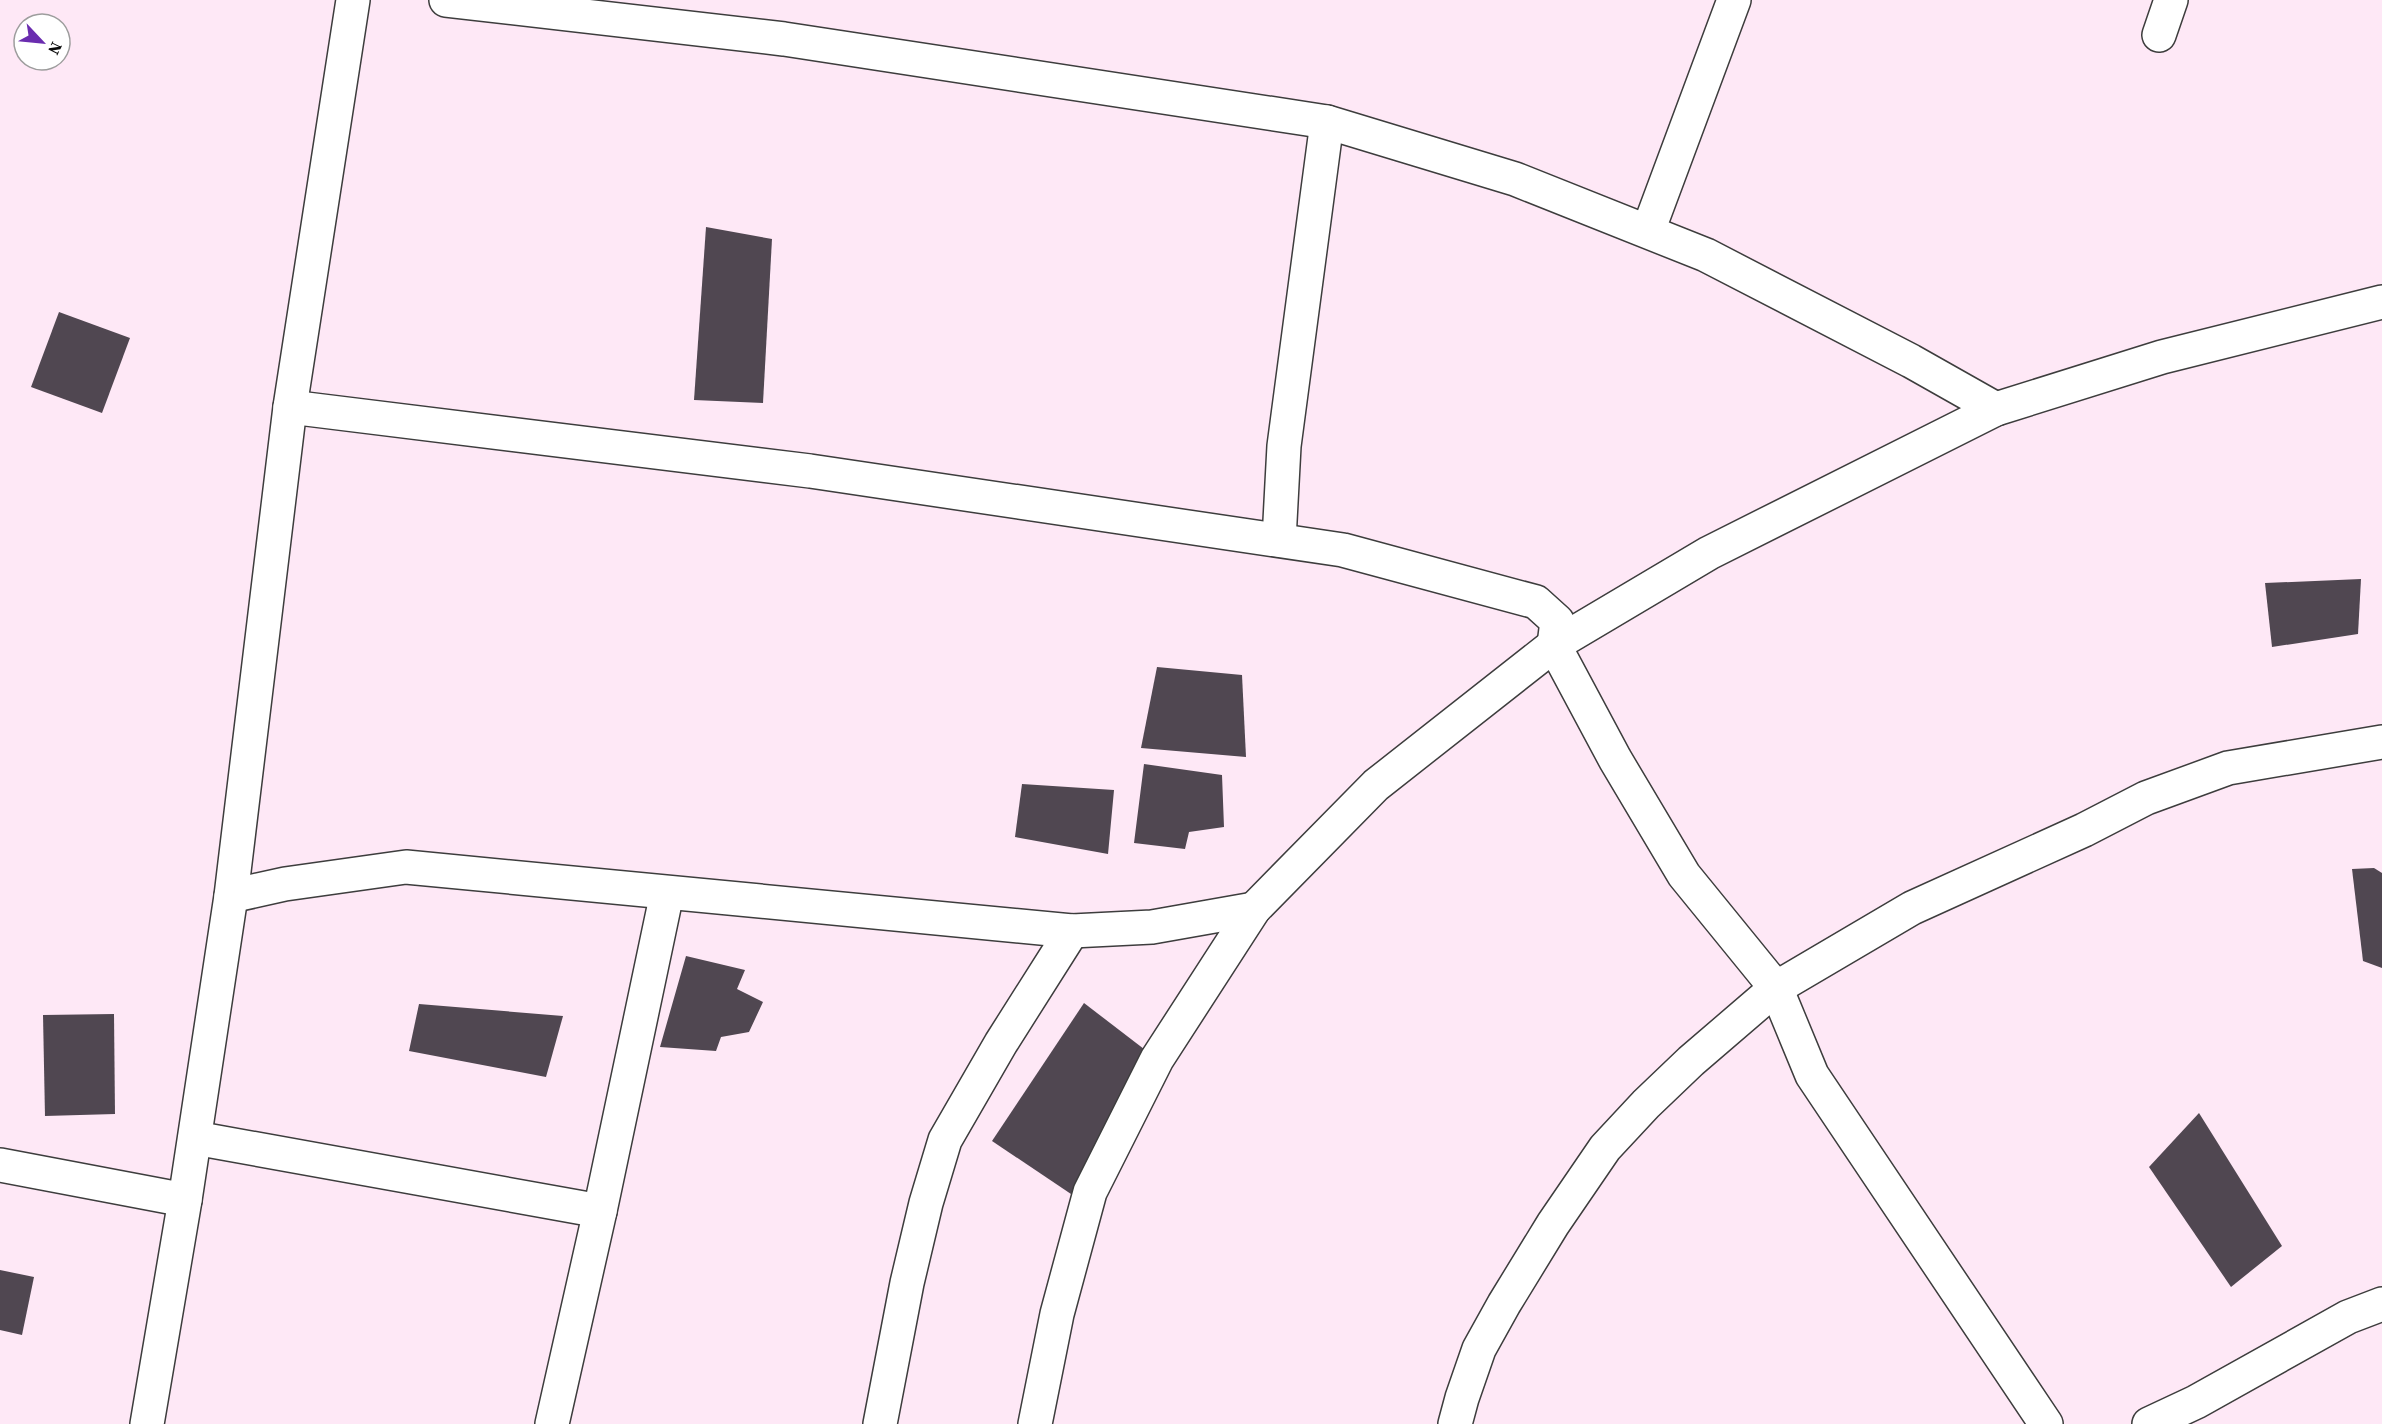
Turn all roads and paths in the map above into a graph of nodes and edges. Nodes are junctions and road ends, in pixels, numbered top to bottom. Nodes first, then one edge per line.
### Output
1 (353, 0) edge
2 (446, 0) edge
3 (1734, 0) edge
4 (2171, 0) edge
5 (2159, 35) dead end
6 (1328, 122) junction
7 (1648, 231) junction
8 (2382, 302) edge
9 (290, 407) junction
10 (1996, 409) junction
11 (1279, 540) junction
12 (1554, 645) junction
13 (2382, 742) edge
14 (667, 893) junction
15 (231, 896) junction
16 (1254, 909) junction
17 (1072, 931) junction
18 (1776, 988) junction
19 (195, 1138) junction
20 (0, 1165) edge
21 (185, 1200) junction
22 (600, 1211) junction
23 (2382, 1304) edge
24 (147, 1424) edge
25 (552, 1424) edge
26 (880, 1424) edge
27 (1035, 1424) edge
28 (1455, 1424) edge
29 (2046, 1424) edge
30 (2149, 1424) edge

1 - 9 street
2 - 6 street
3 - 7 street
4 - 5 street
6 - 7 street
6 - 11 street
7 - 10 street
8 - 10 street
9 - 11 street
9 - 15 street
10 - 12 street
11 - 12 street
12 - 16 street
12 - 18 street
13 - 18 street
14 - 15 street
14 - 17 street
14 - 22 street
15 - 19 street
16 - 17 street
16 - 27 street
17 - 26 street
18 - 28 street
18 - 29 street
19 - 21 street
19 - 22 street
20 - 21 street
21 - 24 street
22 - 25 street
23 - 30 street

